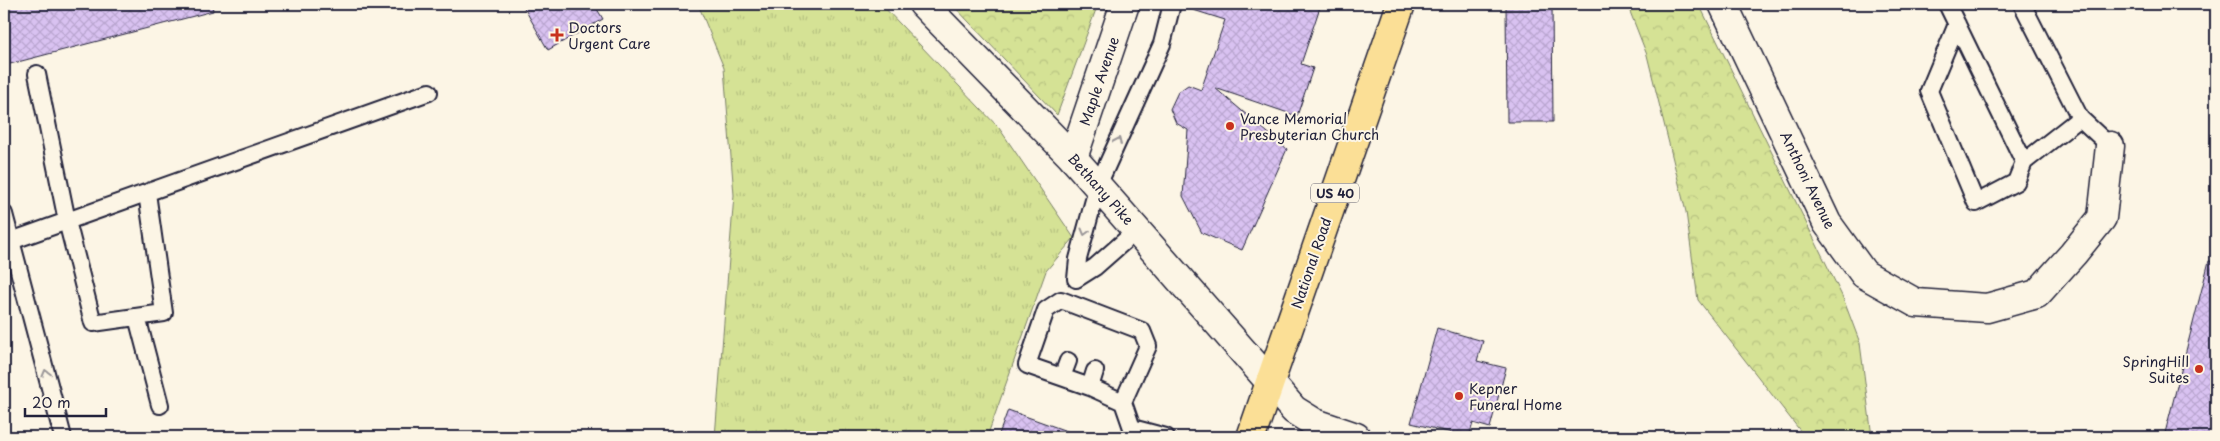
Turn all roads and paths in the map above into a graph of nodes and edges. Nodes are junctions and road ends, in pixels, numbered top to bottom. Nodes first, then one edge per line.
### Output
1 (923, 4) edge
2 (1125, 4) edge
3 (1172, 4) edge
4 (1401, 4) edge
5 (1723, 4) edge
6 (1947, 4) edge
7 (2022, 4) edge
8 (1957, 24) junction
9 (37, 74) dead end
10 (429, 92) dead end
11 (2080, 118) junction
12 (2110, 146) joint
13 (1073, 158) junction
14 (2024, 162) junction
15 (1098, 185) junction
16 (147, 193) junction
17 (4, 214) edge
18 (67, 221) junction
19 (1137, 230) junction
20 (11, 241) junction
21 (1076, 279) junction
22 (1061, 300) junction
23 (137, 317) junction
24 (1068, 361) dead end
25 (1062, 377) junction
26 (1270, 382) junction
27 (1123, 402) junction
28 (160, 405) dead end
29 (1131, 433) edge
30 (63, 437) edge
31 (1166, 437) edge
32 (1251, 437) edge
33 (1356, 437) edge

1 - 13 street, Bethany Pike
2 - 13 street, Maple Avenue
15 -> 3 lane
4 - 26 main road, National Road / US 40
5 - 12 street, Anthoni Avenue
6 - 8 lane
7 - 11 lane
8 - 14 lane
8 - 14 lane
9 - 18 lane
10 - 16 lane
11 - 12 lane
11 - 14 lane
13 - 15 street, Bethany Pike
15 - 19 street, Bethany Pike
15 -> 21 lane
16 - 18 lane
16 - 23 lane
17 - 20 lane
18 - 20 lane
18 - 23 lane
19 - 21 lane
19 - 26 street, Bethany Pike
30 -> 20 lane
21 - 22 lane
22 - 25 lane
22 - 27 lane
23 - 28 lane
24 - 25 lane
25 - 27 lane
26 - 32 main road, National Road / US 40
26 - 33 street, Bethany Pike
27 - 29 lane
29 - 31 lane

